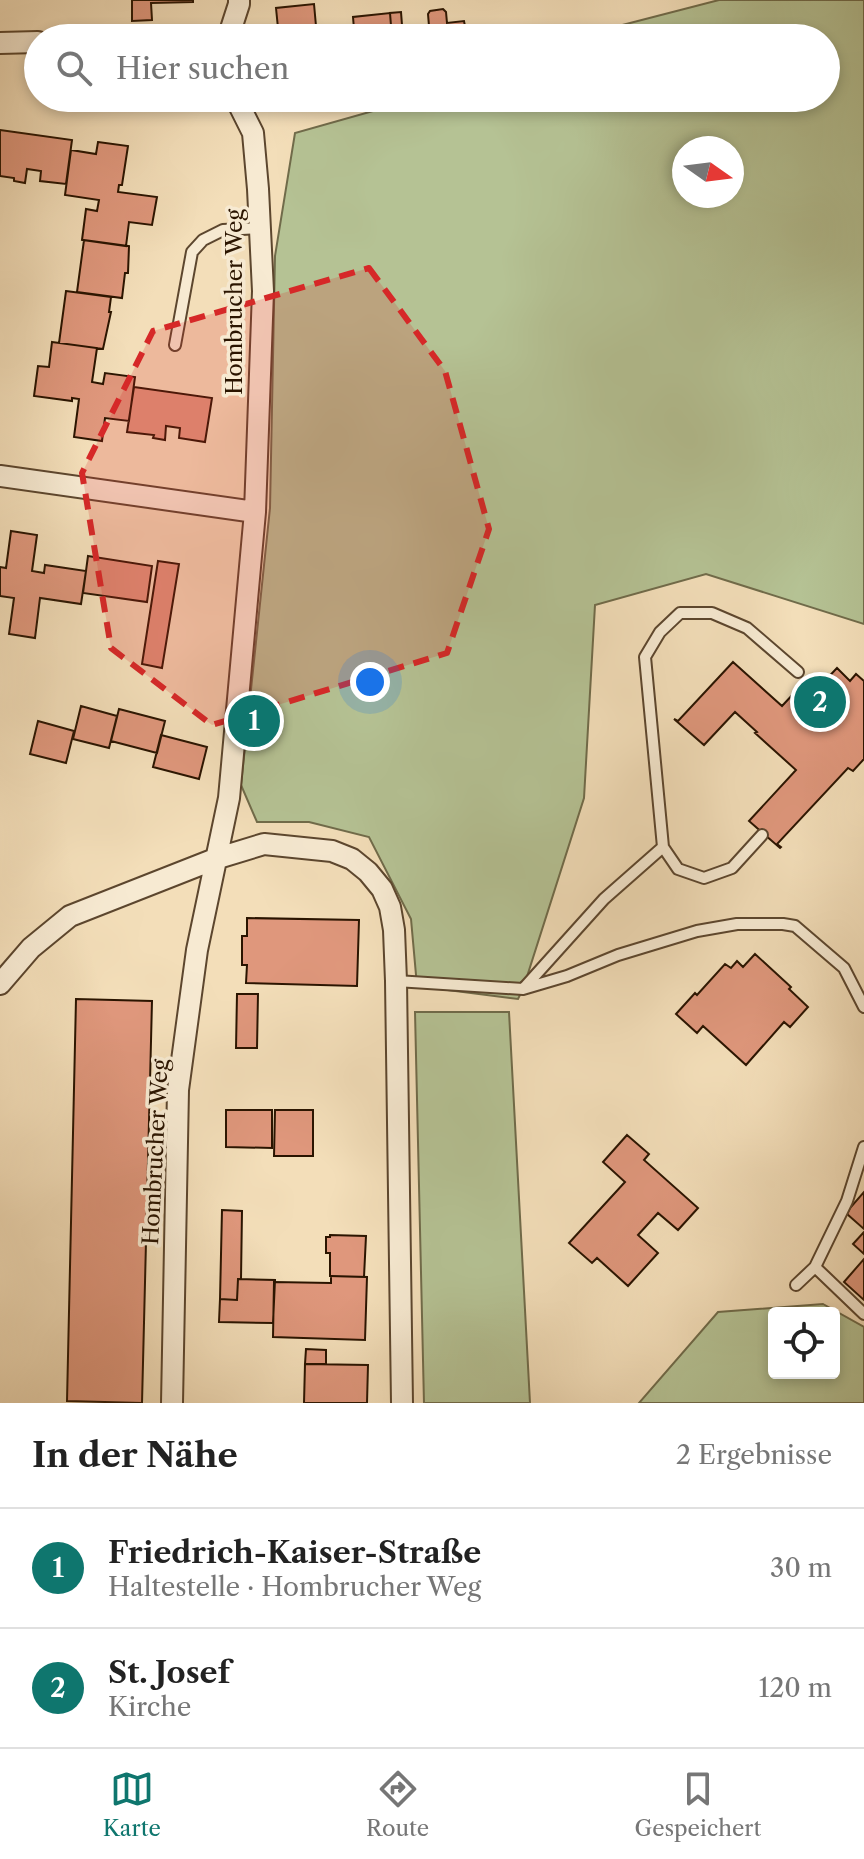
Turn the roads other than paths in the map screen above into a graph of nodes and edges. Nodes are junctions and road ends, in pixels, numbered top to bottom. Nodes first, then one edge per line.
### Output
1 (239, 0) edge
2 (233, 24) edge
3 (24, 42) edge
4 (0, 43) edge
5 (242, 112) edge
6 (259, 228) junction
7 (175, 345) dead end
8 (0, 476) edge
9 (255, 512) junction
10 (798, 672) dead end
11 (762, 835) dead end
12 (663, 847) junction
13 (215, 859) junction
14 (396, 981) junction
15 (0, 984) edge
16 (523, 989) junction
17 (864, 1007) edge
18 (864, 1147) edge
19 (815, 1267) junction
20 (796, 1285) dead end
21 (864, 1314) edge
22 (172, 1403) edge
23 (402, 1403) edge

1 - 2 street
3 - 4 street
5 - 6 street, Hombrucher Weg
6 - 7 lane
6 - 9 street, Hombrucher Weg
8 - 9 street
9 - 13 street, Hombrucher Weg
10 - 12 lane
11 - 12 lane
12 - 16 lane
13 - 14 street
13 - 15 street
13 - 22 street, Hombrucher Weg
14 - 16 lane
14 - 23 street
16 - 17 lane
18 - 19 lane
19 - 20 lane
19 - 21 lane

